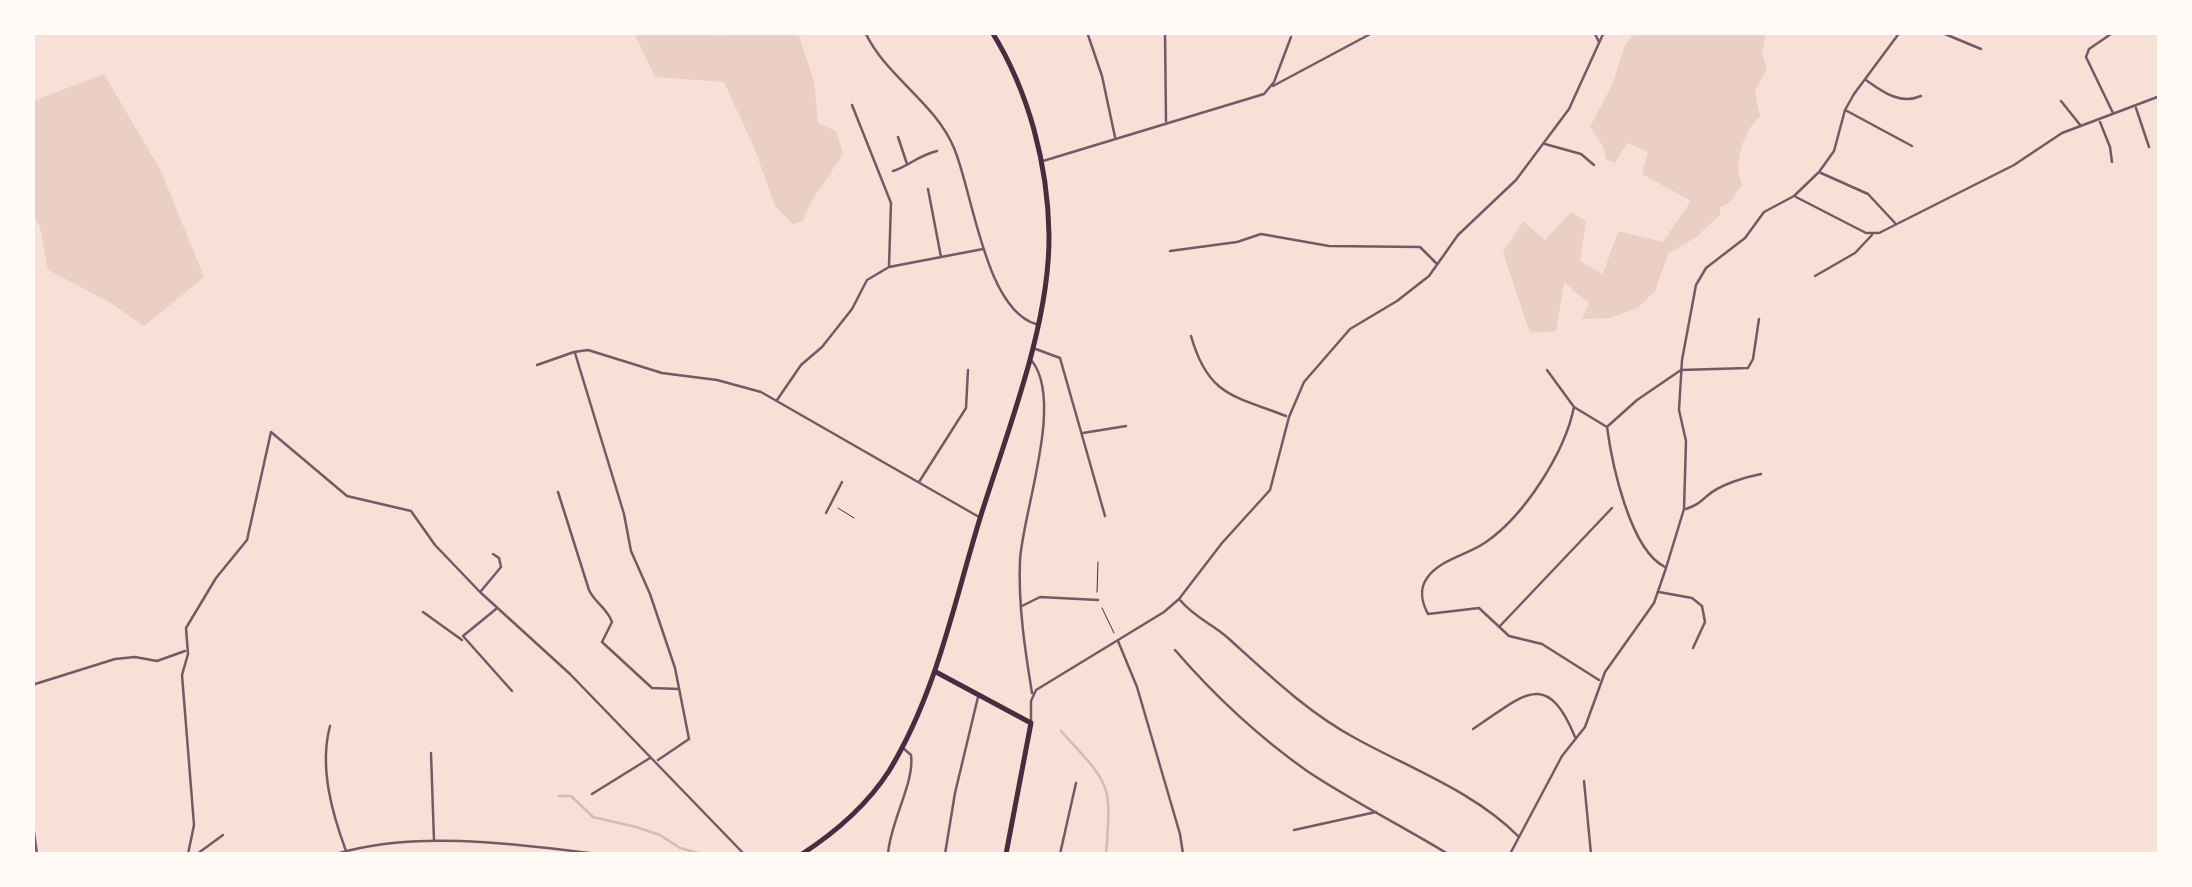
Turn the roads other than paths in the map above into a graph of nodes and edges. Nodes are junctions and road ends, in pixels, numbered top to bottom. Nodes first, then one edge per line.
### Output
1 (865, 32) edge
2 (992, 32) edge
3 (1086, 32) edge
4 (1165, 32) edge
5 (1374, 32) edge
6 (1594, 32) edge
7 (1604, 32) edge
8 (1900, 32) edge
9 (1940, 32) edge
10 (2114, 32) edge
11 (1291, 37) dead end
12 (1600, 43) junction
13 (1981, 49) dead end
14 (1865, 79) junction
15 (1272, 87) junction
16 (1921, 96) dead end
17 (2160, 96) edge
18 (2060, 102) dead end
19 (852, 106) dead end
20 (2136, 106) junction
21 (1845, 110) junction
22 (2114, 114) junction
23 (2100, 121) junction
24 (1166, 123) junction
25 (2082, 128) junction
26 (898, 137) dead end
27 (1115, 138) junction
28 (1544, 144) junction
29 (1912, 146) dead end
30 (2150, 147) dead end
31 (936, 151) dead end
32 (1042, 161) junction
33 (2112, 162) dead end
34 (907, 165) junction
35 (1594, 165) dead end
36 (893, 171) dead end
37 (1819, 172) junction
38 (928, 189) dead end
39 (1794, 196) junction
40 (1896, 224) junction
41 (1873, 234) junction
42 (984, 248) junction
43 (1170, 251) dead end
44 (942, 258) junction
45 (1438, 265) junction
46 (889, 268) junction
47 (1815, 276) dead end
48 (1759, 319) dead end
49 (1038, 324) junction
50 (1191, 336) dead end
51 (1031, 348) junction
52 (574, 352) junction
53 (1028, 358) junction
54 (537, 364) dead end
55 (968, 370) dead end
56 (1547, 370) dead end
57 (1682, 370) junction
58 (776, 401) junction
59 (1574, 407) junction
60 (1290, 417) junction
61 (1126, 426) dead end
62 (1607, 427) junction
63 (1082, 433) junction
64 (1761, 474) dead end
65 (842, 482) dead end
66 (918, 483) junction
67 (558, 492) dead end
68 (1612, 508) dead end
69 (1684, 509) junction
70 (826, 512) dead end
71 (1104, 516) dead end
72 (980, 518) junction
73 (493, 554) dead end
74 (1666, 568) junction
75 (480, 592) junction
76 (1658, 592) junction
77 (1179, 598) junction
78 (1098, 600) dead end
79 (1022, 606) junction
80 (498, 608) junction
81 (423, 612) dead end
82 (1500, 627) junction
83 (464, 639) junction
84 (1118, 641) junction
85 (1693, 648) dead end
86 (1175, 650) dead end
87 (186, 651) junction
88 (936, 672) junction
89 (1600, 681) junction
90 (32, 685) edge
91 (680, 690) junction
92 (512, 691) dead end
93 (1032, 694) junction
94 (978, 698) junction
95 (1031, 723) junction
96 (330, 726) dead end
97 (1473, 729) dead end
98 (1575, 738) junction
99 (902, 748) junction
100 (431, 753) dead end
101 (652, 757) junction
102 (656, 762) junction
103 (1584, 780) dead end
104 (1076, 783) dead end
105 (592, 794) dead end
106 (1376, 812) junction
107 (32, 818) edge
108 (1294, 830) dead end
109 (223, 835) dead end
110 (1520, 838) junction
111 (434, 842) junction
112 (548, 848) junction
113 (346, 852) junction
114 (37, 854) edge
115 (188, 854) edge
116 (197, 854) edge
117 (336, 854) edge
118 (548, 854) edge
119 (597, 854) edge
120 (744, 854) edge
121 (802, 854) edge
122 (888, 854) edge
123 (945, 854) edge
124 (1006, 854) edge
125 (1060, 854) edge
126 (1183, 854) edge
127 (1447, 854) edge
128 (1510, 854) edge
129 (1591, 854) edge

1 - 42 street
2 - 32 main road
3 - 27 street
4 - 24 street
5 - 15 street
6 - 12 street
7 - 12 street
8 - 14 street
9 - 13 street
10 - 22 street
11 - 15 street
12 - 28 street
14 - 16 street
14 - 21 street
15 - 24 street
17 - 20 street
18 - 25 street
19 - 46 street
20 - 22 street
20 - 30 street
21 - 29 street
21 - 37 street
22 - 23 street
23 - 25 street
23 - 33 street
24 - 27 street
25 - 40 street
26 - 34 street
27 - 32 street
28 - 35 street
28 - 45 street
31 - 34 street
32 - 49 main road
34 - 36 street
37 - 39 street
37 - 40 street
38 - 44 street
39 - 41 street
39 - 57 street
40 - 41 street
41 - 47 street
42 - 44 street
42 - 49 street
43 - 45 street
44 - 46 street
45 - 60 street
46 - 58 street
48 - 57 street
49 - 51 main road
50 - 60 street
51 - 53 main road
51 - 63 street
52 - 54 street
52 - 58 street
52 - 91 street
53 - 72 main road
53 - 79 street
55 - 66 street
56 - 59 street
57 - 62 street
57 - 69 street
58 - 66 street
59 - 62 street
59 - 82 street
60 - 77 street
61 - 63 street
62 - 74 street
63 - 71 street
64 - 69 street
65 - 70 street
66 - 72 street
67 - 91 street
68 - 82 street
69 - 74 street
72 - 88 main road
73 - 75 street
74 - 76 street
75 - 80 street
75 - 87 street
76 - 85 street
76 - 89 street
77 - 84 street
77 - 110 street
78 - 79 street
79 - 93 street
80 - 83 street
80 - 101 street
81 - 83 street
82 - 89 street
83 - 92 street
84 - 93 street
84 - 126 street
86 - 106 street
87 - 90 street
87 - 115 street
88 - 94 main road
88 - 99 main road
89 - 98 street
91 - 102 street
93 - 95 street
94 - 95 main road
94 - 123 street
95 - 124 main road
96 - 113 street
97 - 98 street
98 - 110 street
99 - 121 main road
99 - 122 street
100 - 111 street
101 - 102 street
101 - 105 street
102 - 120 street
103 - 129 street
104 - 125 street
106 - 108 street
106 - 127 street
107 - 114 street
109 - 116 street
110 - 128 street
111 - 112 street
111 - 113 street
112 - 118 street
112 - 119 street
113 - 117 street

